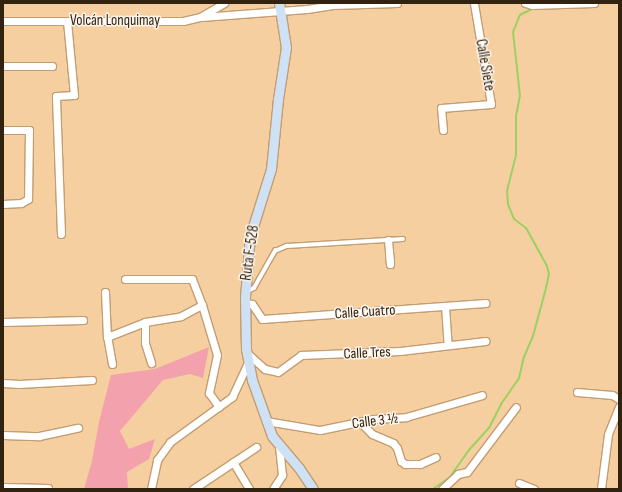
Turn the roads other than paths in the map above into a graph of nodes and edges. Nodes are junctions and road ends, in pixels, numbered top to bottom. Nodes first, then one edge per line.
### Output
1 (224, 3) edge
2 (397, 3) edge
3 (474, 3) edge
4 (525, 3) edge
5 (594, 3) edge
6 (280, 7) edge
7 (200, 18) junction
8 (3, 21) edge
9 (67, 21) junction
10 (3, 66) edge
11 (52, 66) dead end
12 (3, 130) edge
13 (442, 130) dead end
14 (3, 204) edge
15 (61, 234) dead end
16 (403, 239) dead end
17 (388, 240) junction
18 (389, 253) dead end
19 (125, 279) dead end
20 (105, 292) dead end
21 (245, 293) junction
22 (249, 304) junction
23 (485, 304) dead end
24 (202, 305) junction
25 (445, 306) junction
26 (83, 320) dead end
27 (3, 322) edge
28 (146, 322) junction
29 (107, 337) junction
30 (485, 341) dead end
31 (448, 346) junction
32 (252, 362) junction
33 (152, 363) dead end
34 (112, 364) dead end
35 (92, 380) dead end
36 (3, 383) edge
37 (577, 392) dead end
38 (482, 395) dead end
39 (619, 399) edge
40 (219, 407) junction
41 (516, 407) dead end
42 (619, 408) edge
43 (266, 421) junction
44 (360, 422) junction
45 (78, 428) dead end
46 (3, 435) edge
47 (280, 446) junction
48 (256, 447) dead end
49 (436, 457) dead end
50 (233, 462) junction
51 (519, 483) dead end
52 (3, 488) edge
53 (48, 488) dead end
54 (276, 488) edge
55 (151, 489) edge
56 (193, 489) edge
57 (249, 489) edge
58 (313, 489) edge
59 (442, 489) edge
60 (534, 489) edge
61 (601, 489) edge

1 - 7 street, Volcán Lonquimay
2 - 6 street
3 - 13 street, Calle Siete
4 - 5 street
6 - 7 street
6 - 21 main road, Ruta F-528
7 - 9 street, Volcán Lonquimay
8 - 9 street, Volcán Lonquimay
9 - 15 street
10 - 11 street
12 - 14 street
16 - 17 lane
17 - 18 street
17 - 21 lane
19 - 24 street
20 - 29 street
21 - 22 main road, Ruta F-528
22 - 25 street, Calle Cuatro
22 - 32 main road, Ruta F-528
23 - 25 street, Calle Cuatro
24 - 28 street
24 - 40 street
25 - 31 street
26 - 27 street
28 - 29 street
28 - 33 street
29 - 34 street
30 - 31 street, Calle Tres
31 - 32 street, Calle Tres
32 - 40 street
32 - 43 main road, Ruta F-528
35 - 36 street
37 - 39 street
38 - 44 street, Calle 3 ½
40 - 55 street
41 - 59 street
42 - 61 street
43 - 44 street, Calle 3 ½
43 - 47 main road, Ruta F-528
44 - 49 street
45 - 46 street
47 - 54 street
47 - 58 main road, Ruta F-528
48 - 50 street
50 - 56 street
50 - 57 street
51 - 60 street
52 - 53 street

